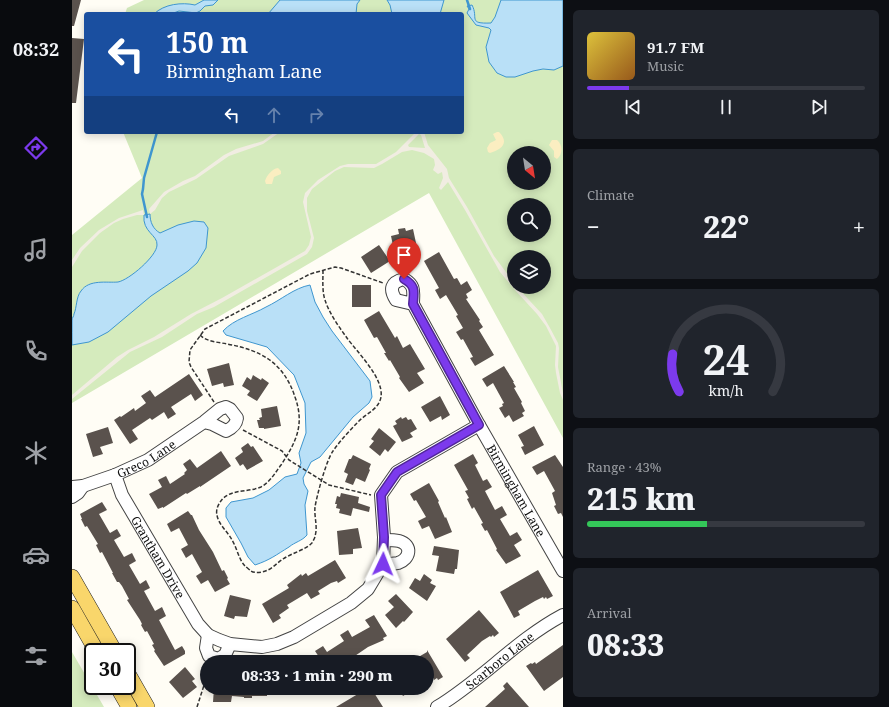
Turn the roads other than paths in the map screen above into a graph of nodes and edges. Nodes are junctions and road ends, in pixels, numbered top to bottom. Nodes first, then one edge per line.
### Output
1 (413, 304) dead end
2 (204, 422) dead end
3 (479, 425) junction
4 (115, 475) junction
5 (77, 486) edge
6 (72, 497) edge
7 (384, 540) junction
8 (383, 564) junction
9 (563, 571) edge
10 (72, 576) edge
11 (72, 608) edge
12 (563, 615) edge
13 (208, 635) junction
14 (92, 643) edge
15 (110, 643) edge
16 (230, 644) junction
17 (136, 688) edge
18 (122, 695) edge
19 (129, 707) edge
20 (147, 707) edge
21 (437, 707) edge

1 - 3 street, Birmingham Lane
2 - 4 street, Greco Lane
3 - 7 street, Grantham Drive
3 - 9 street, Birmingham Lane
4 - 5 street, Greco Lane
4 - 13 street, Grantham Drive
5 - 6 street, Greco Lane
7 - 8 street, Grantham Drive
7 - 8 street
8 - 16 street, Grantham Drive
10 - 15 main road
11 - 14 main road
12 - 21 street, Scarboro Lane
13 - 16 street, Grantham Drive
13 - 16 street
17 - 20 main road
18 - 19 main road

